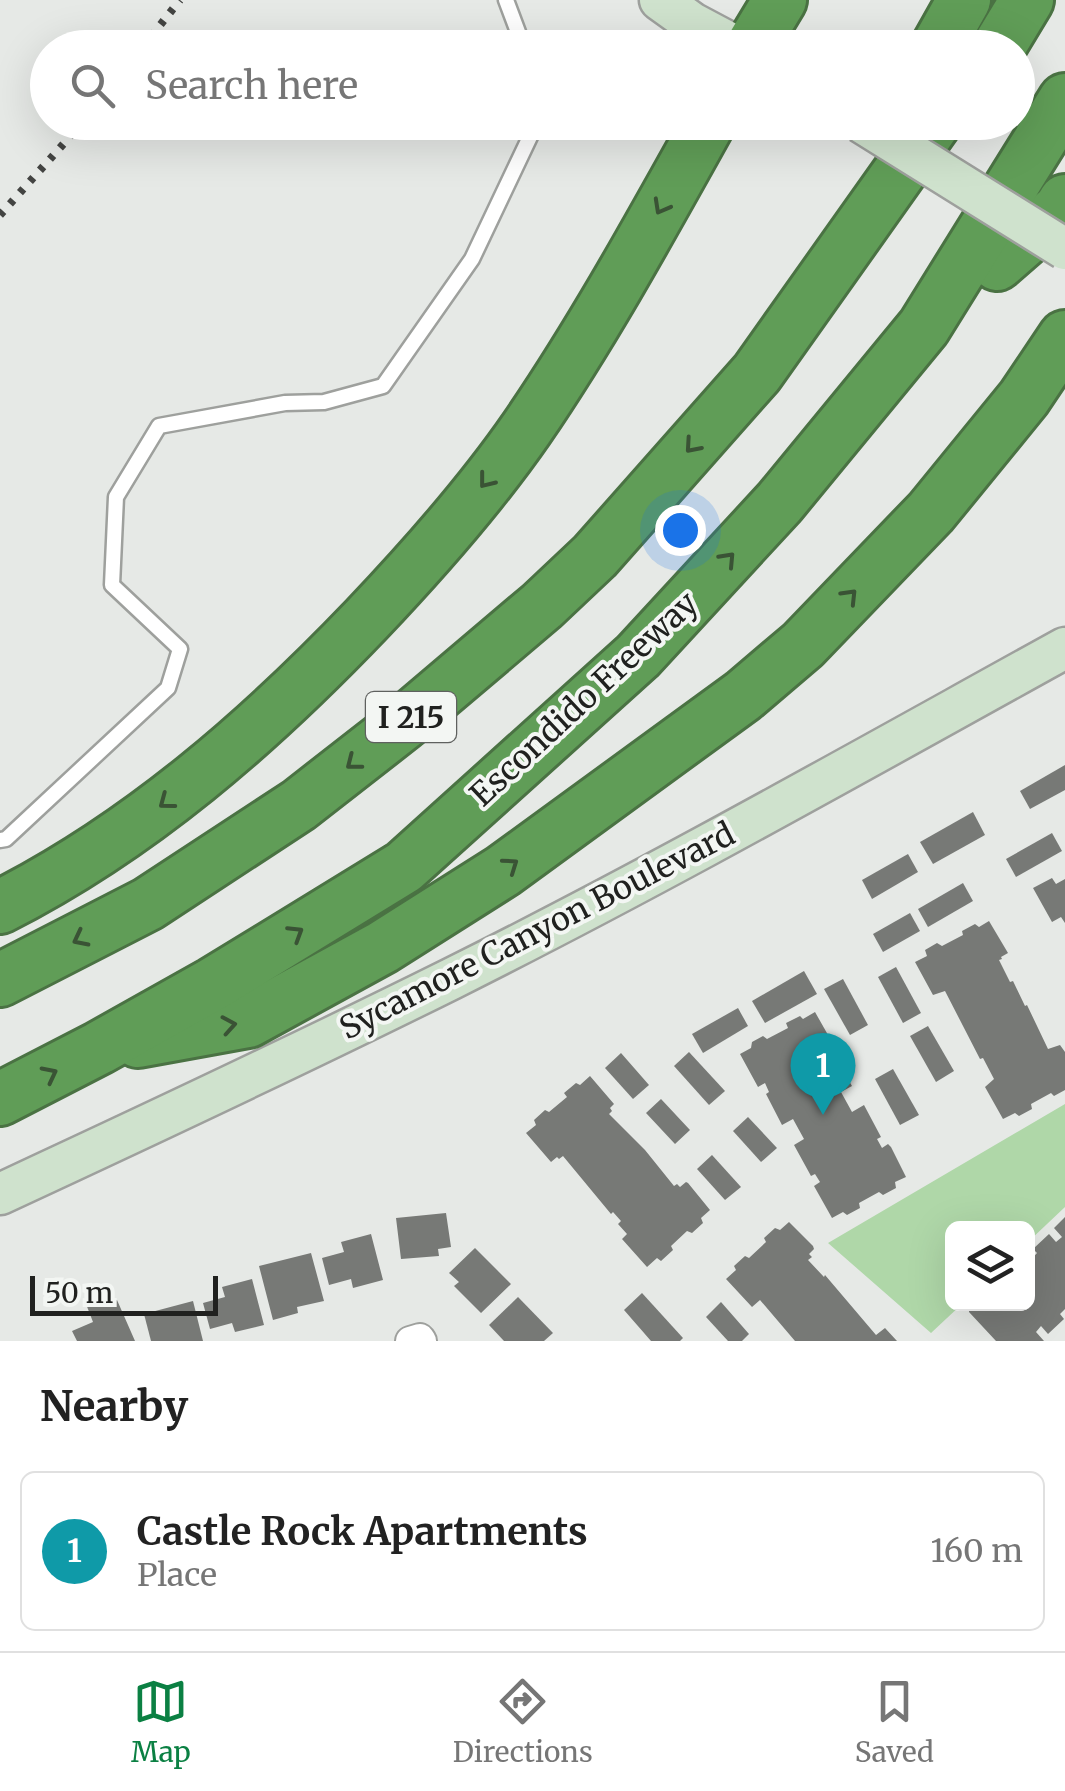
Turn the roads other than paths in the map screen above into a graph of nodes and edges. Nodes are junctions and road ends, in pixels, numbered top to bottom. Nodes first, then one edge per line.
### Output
1 (506, 0) edge
2 (660, 0) edge
3 (780, 0) edge
4 (964, 0) edge
5 (1007, 0) edge
6 (1027, 0) edge
7 (517, 30) edge
8 (705, 30) edge
9 (762, 30) edge
10 (947, 30) edge
11 (990, 30) edge
12 (1009, 30) edge
13 (1065, 100) edge
14 (528, 140) edge
15 (698, 140) edge
16 (890, 140) edge
17 (893, 140) edge
18 (922, 140) edge
19 (939, 140) edge
20 (1065, 201) edge
21 (861, 225) junction
22 (1065, 249) edge
23 (924, 327) junction
24 (1065, 337) edge
25 (756, 373) junction
26 (1065, 648) edge
27 (0, 840) edge
28 (0, 907) edge
29 (0, 980) edge
30 (99, 1048) junction
31 (0, 1099) edge
32 (0, 1194) edge
33 (410, 1341) edge
34 (422, 1341) edge

1 - 7 lane
2 - 8 street
3 - 9 highway
4 - 10 highway
5 - 11 highway
6 - 12 highway
13 - 23 highway, Escondido Freeway
14 - 27 lane
15 -> 28 highway
16 - 22 street, bridge
17 - 21 highway
18 - 21 highway, I 215
19 - 25 highway
20 - 23 highway
21 - 25 highway, I 215
30 -> 23 highway, Escondido Freeway
30 -> 24 highway
25 -> 29 highway, I 215
26 - 32 street, Sycamore Canyon Boulevard
31 -> 30 highway, Escondido Freeway
33 - 34 street

